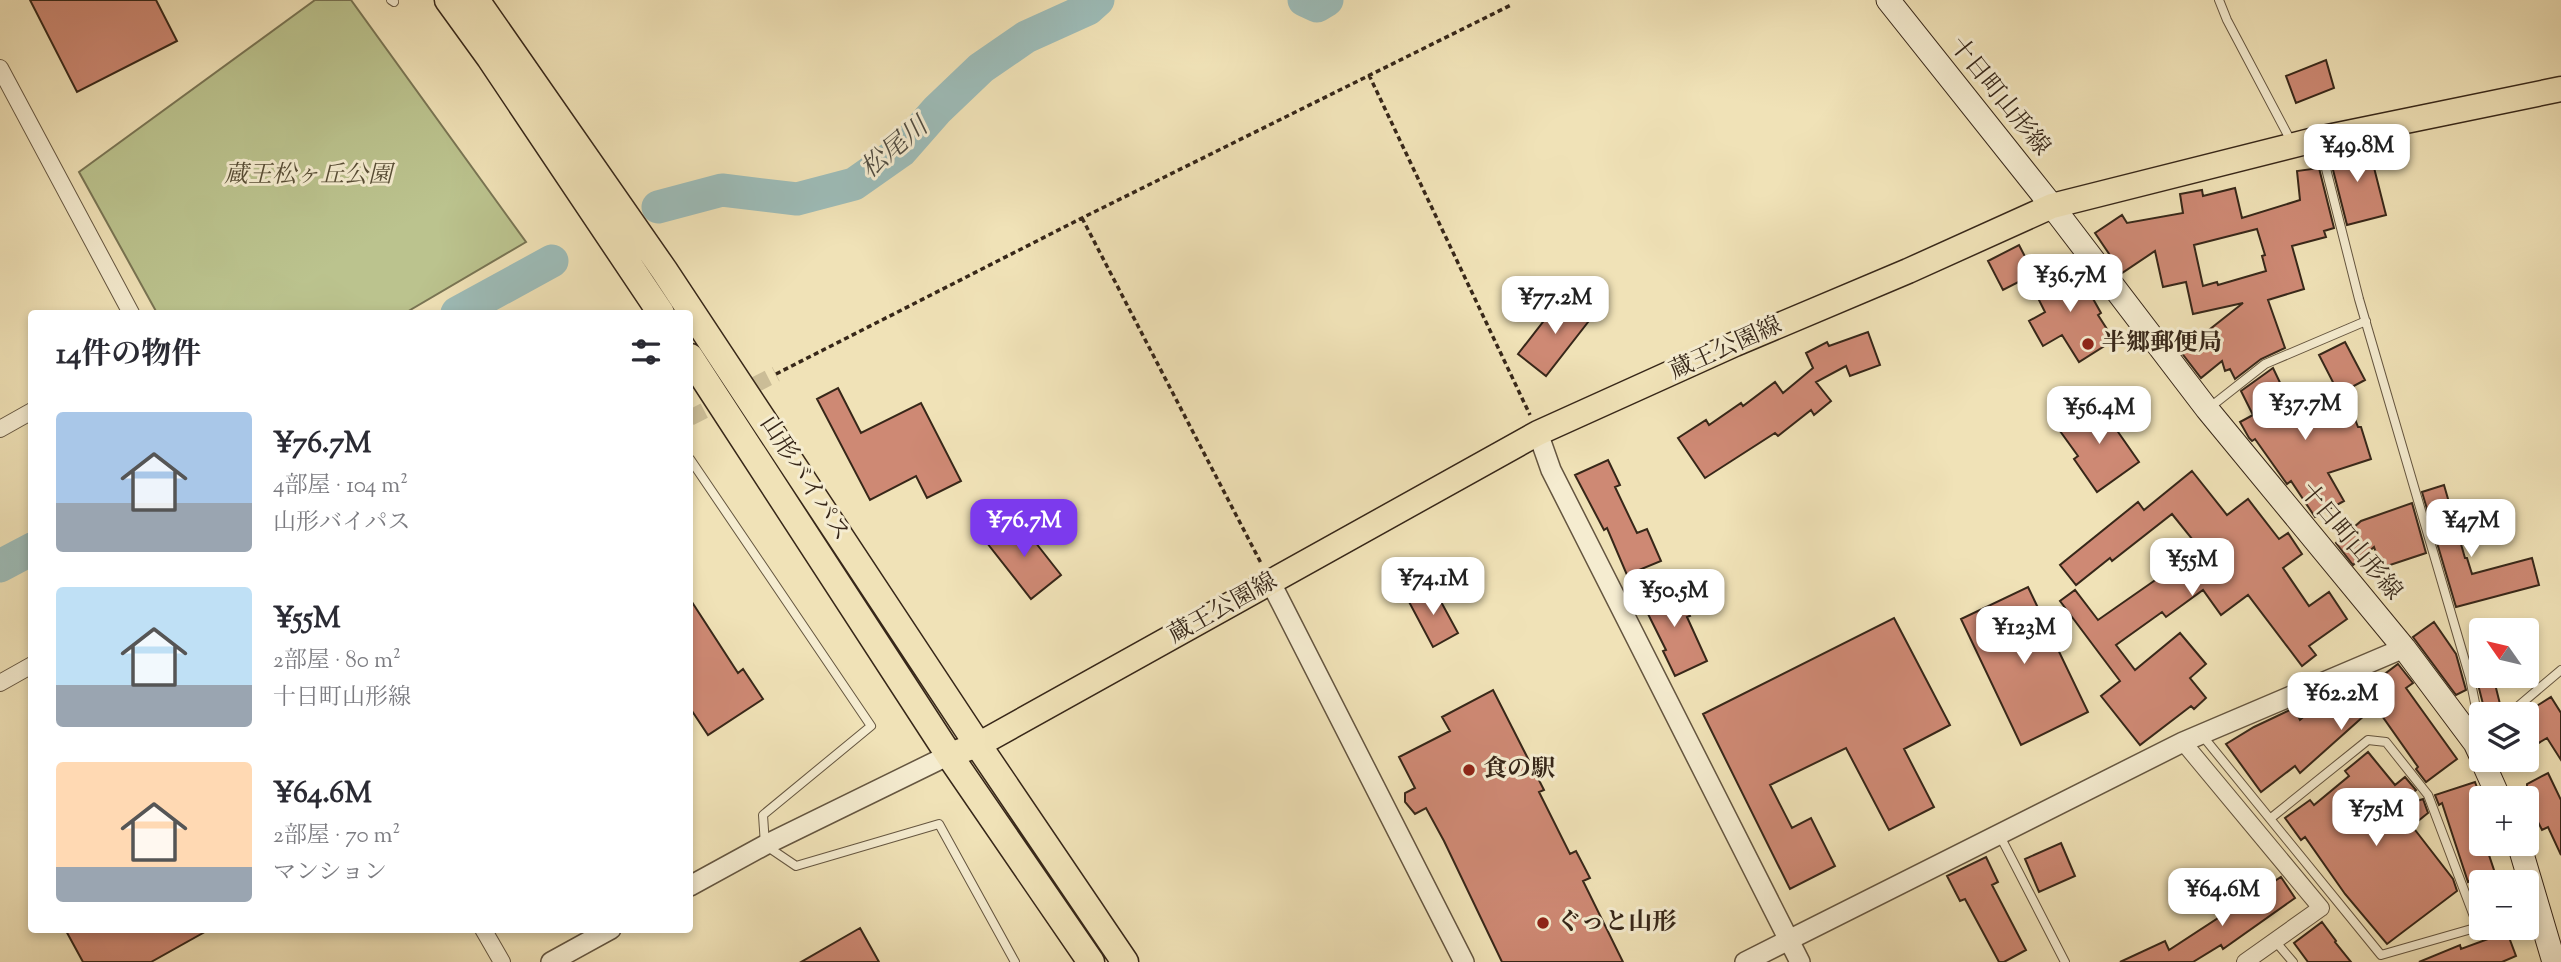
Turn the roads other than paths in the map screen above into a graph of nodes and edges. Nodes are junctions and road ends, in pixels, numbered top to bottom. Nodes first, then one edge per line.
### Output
1 (448, 0) edge
2 (476, 0) edge
3 (1888, 0) edge
4 (2220, 0) edge
5 (0, 68) edge
6 (2561, 89) edge
7 (2318, 139) junction
8 (2293, 145) junction
9 (2052, 206) junction
10 (129, 310) edge
11 (659, 310) edge
12 (690, 310) edge
13 (693, 314) edge
14 (2365, 321) junction
15 (693, 362) edge
16 (2207, 409) junction
17 (28, 413) edge
18 (0, 429) edge
19 (1538, 433) junction
20 (693, 463) edge
21 (1271, 583) junction
22 (2404, 648) junction
23 (28, 667) edge
24 (2561, 670) edge
25 (0, 683) edge
26 (2475, 702) edge
27 (2523, 702) edge
28 (2469, 734) edge
29 (2192, 738) junction
30 (978, 745) junction
31 (948, 755) junction
32 (2271, 818) junction
33 (1999, 834) junction
34 (765, 845) junction
35 (693, 884) edge
36 (2469, 899) edge
37 (2539, 929) edge
38 (2469, 930) edge
39 (485, 933) edge
40 (604, 933) edge
41 (1788, 939) junction
42 (2275, 941) junction
43 (502, 962) edge
44 (551, 962) edge
45 (1015, 962) edge
46 (1091, 962) edge
47 (1125, 962) edge
48 (1464, 962) edge
49 (1745, 962) edge
50 (1800, 962) edge
51 (2065, 962) edge
52 (2245, 962) edge
53 (2293, 962) edge
54 (2554, 962) edge

1 - 11 highway
2 - 12 highway, 山形バイパス
3 - 9 main road, 十日町山形線
4 - 8 lane
5 - 10 street
6 - 7 main road, 蔵王公園線
7 - 8 main road, 蔵王公園線
7 - 14 lane
8 - 9 main road, 蔵王公園線
9 - 16 main road, 十日町山形線
9 - 19 main road, 蔵王公園線
13 - 30 highway, 山形バイパス
14 - 16 lane
14 - 26 lane
15 - 31 highway, 山形バイパス
16 - 22 main road, 十日町山形線
17 - 18 street
19 - 21 main road, 蔵王公園線
19 - 41 street
20 - 34 lane
21 - 30 main road, 蔵王公園線
21 - 48 street
22 - 28 main road, 十日町山形線
22 - 29 street
23 - 25 street
24 - 27 lane
29 - 32 lane
29 - 33 street
29 - 42 street
30 - 31 main road, 蔵王公園線
30 - 47 highway, 山形バイパス
31 - 34 street
31 - 46 highway, 山形バイパス
32 - 36 lane
32 - 38 lane
33 - 41 street
33 - 51 lane
34 - 35 street
34 - 45 lane
37 - 54 main road
39 - 43 street
40 - 44 street
41 - 49 street
41 - 50 street
42 - 52 street
42 - 53 lane

